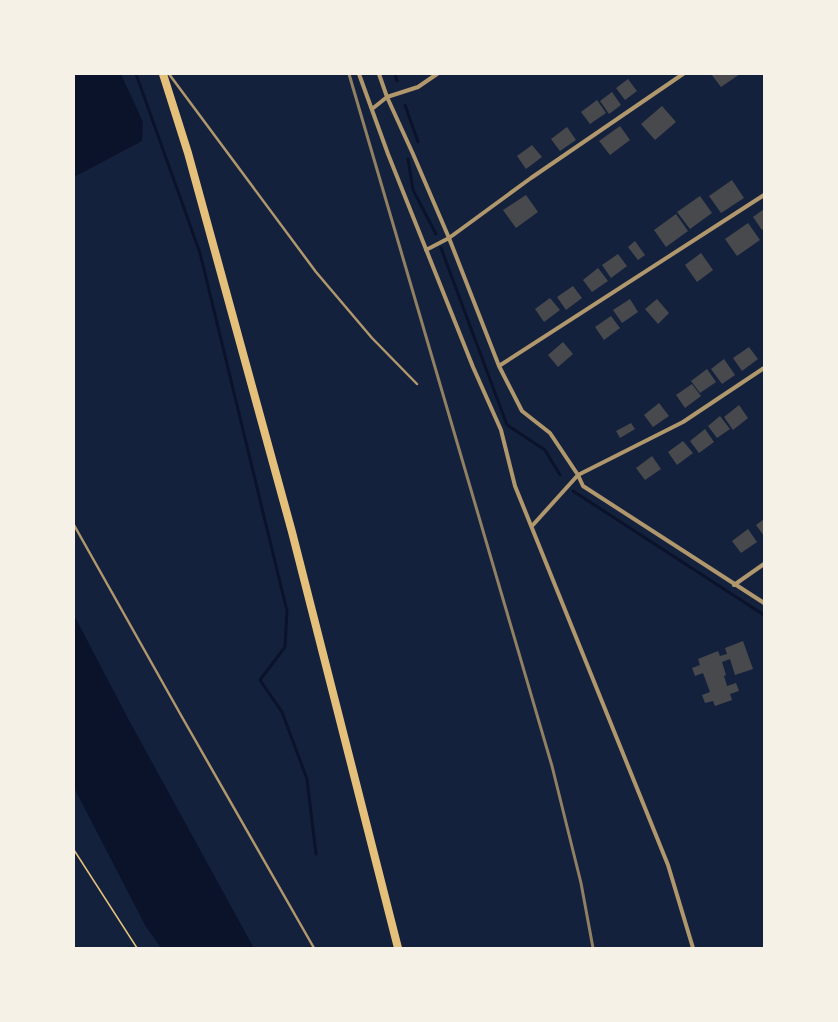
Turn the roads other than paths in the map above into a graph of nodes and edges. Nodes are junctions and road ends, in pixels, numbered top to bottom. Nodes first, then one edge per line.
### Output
1 (163, 74) edge
2 (169, 74) edge
3 (359, 74) edge
4 (379, 74) edge
5 (437, 74) edge
6 (683, 74) edge
7 (387, 97) junction
8 (372, 109) junction
9 (764, 195) edge
10 (449, 238) junction
11 (426, 250) junction
12 (499, 366) junction
13 (764, 368) edge
14 (418, 384) dead end
15 (578, 475) junction
16 (74, 524) edge
17 (532, 526) junction
18 (764, 564) edge
19 (734, 585) junction
20 (764, 603) edge
21 (314, 948) edge
22 (398, 948) edge
23 (692, 948) edge

1 - 22 main road
2 - 14 lane
3 - 8 street
4 - 7 street
5 - 7 street
6 - 10 street
7 - 8 street
7 - 10 street
8 - 11 street
9 - 12 street
10 - 11 street
10 - 12 street
11 - 17 street
12 - 15 street
13 - 15 street
15 - 17 street
15 - 19 street
16 - 21 lane
17 - 23 street
18 - 19 street
19 - 20 street

